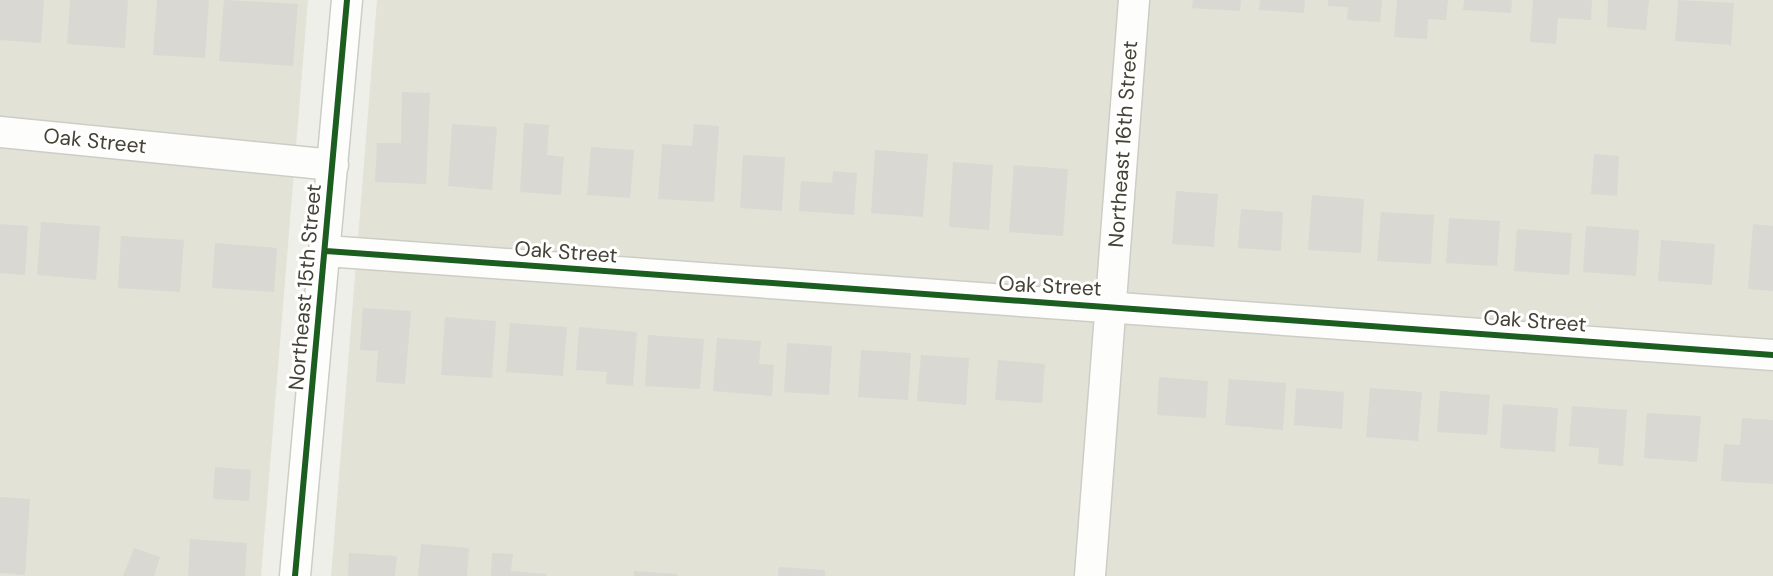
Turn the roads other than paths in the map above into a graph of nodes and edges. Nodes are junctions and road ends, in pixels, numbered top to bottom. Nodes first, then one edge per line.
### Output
1 (347, 0) edge
2 (1134, 0) edge
3 (0, 132) edge
4 (333, 165) junction
5 (326, 251) junction
6 (1111, 306) junction
7 (1773, 355) edge
8 (295, 576) edge
9 (1090, 576) edge

1 - 4 street, Northeast 15th Street
2 - 6 street, Northeast 16th Street
3 - 4 street, Oak Street
4 - 5 street, Northeast 15th Street
5 - 6 street, Oak Street
5 - 8 street, Northeast 15th Street
6 - 7 street, Oak Street
6 - 9 street, Northeast 16th Street

